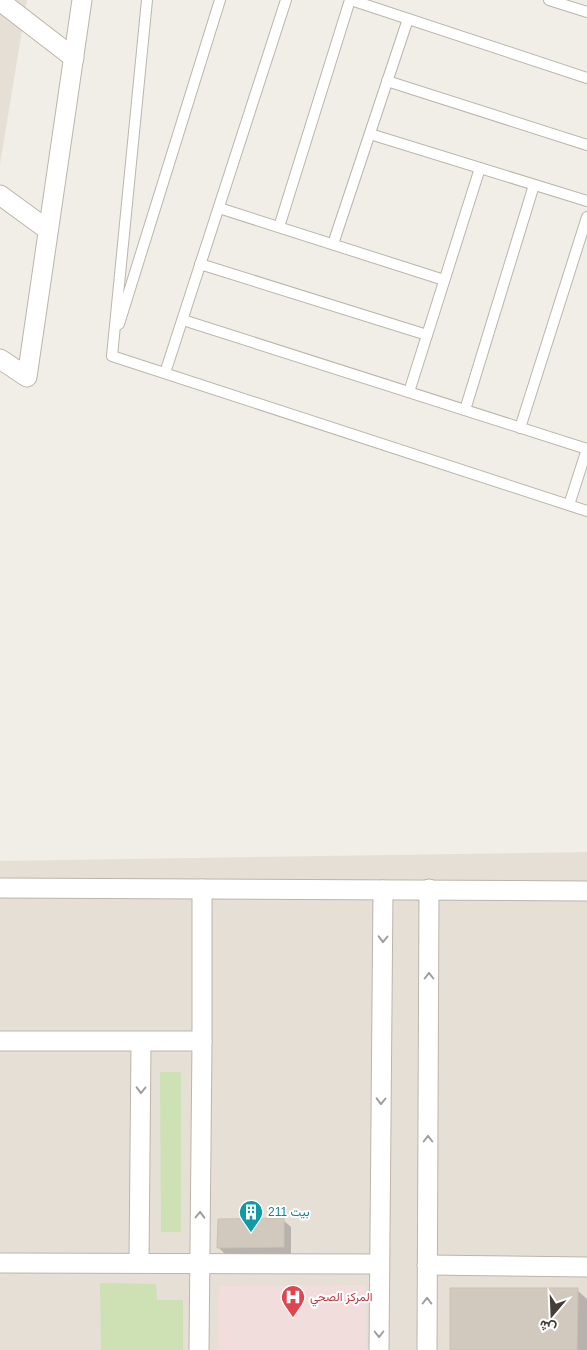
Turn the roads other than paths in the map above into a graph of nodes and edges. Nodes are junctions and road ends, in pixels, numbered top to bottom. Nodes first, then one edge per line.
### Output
1 (82, 0) edge
2 (147, 0) edge
3 (220, 0) edge
4 (286, 0) edge
5 (350, 0) edge
6 (549, 0) edge
7 (0, 1) edge
8 (587, 12) edge
9 (408, 19) junction
10 (74, 58) junction
11 (587, 78) edge
12 (387, 81) junction
13 (370, 134) junction
14 (587, 145) edge
15 (480, 168) junction
16 (534, 185) junction
17 (0, 195) edge
18 (587, 201) edge
19 (219, 208) junction
20 (587, 217) edge
21 (279, 227) junction
22 (48, 230) junction
23 (333, 244) junction
24 (200, 264) junction
25 (444, 280) junction
26 (182, 320) junction
27 (427, 335) junction
28 (113, 344) junction
29 (0, 359) edge
30 (165, 373) junction
31 (409, 392) junction
32 (465, 410) junction
33 (520, 428) junction
34 (587, 449) edge
35 (569, 505) junction
36 (587, 511) edge
37 (0, 888) edge
38 (202, 889) junction
39 (429, 889) junction
40 (383, 890) junction
41 (587, 891) edge
42 (202, 1041) junction
43 (0, 1042) edge
44 (141, 1042) junction
45 (0, 1263) edge
46 (139, 1263) junction
47 (199, 1263) junction
48 (379, 1264) junction
49 (427, 1265) junction
50 (587, 1267) edge
51 (199, 1350) edge
52 (379, 1350) edge
53 (427, 1350) edge

1 - 10 street
2 - 28 lane
3 - 28 lane
4 - 19 lane
5 - 9 lane
5 - 21 lane
6 - 8 lane
7 - 10 street
9 - 11 lane
9 - 12 lane
10 - 22 street
12 - 13 lane
12 - 14 lane
13 - 15 lane
13 - 23 lane
15 - 16 lane
15 - 25 lane
16 - 18 lane
16 - 32 lane
17 - 22 street
19 - 21 lane
19 - 24 lane
20 - 33 lane
21 - 23 lane
22 - 29 street
23 - 25 lane
24 - 26 lane
24 - 27 lane
25 - 27 lane
26 - 30 lane
26 - 31 lane
27 - 31 lane
28 - 30 lane
30 - 35 lane
31 - 32 lane
32 - 33 lane
33 - 34 lane
34 - 35 lane
35 - 36 lane
37 - 38 street
38 - 40 street
38 - 42 street
39 - 40 street
39 - 41 street
49 -> 39 street
40 -> 48 street
42 - 44 street
47 -> 42 street
43 - 44 street
44 -> 46 street
45 - 46 street
46 - 47 street
47 - 48 street
47 - 51 street
48 -> 52 street
49 - 50 street
53 -> 49 street

